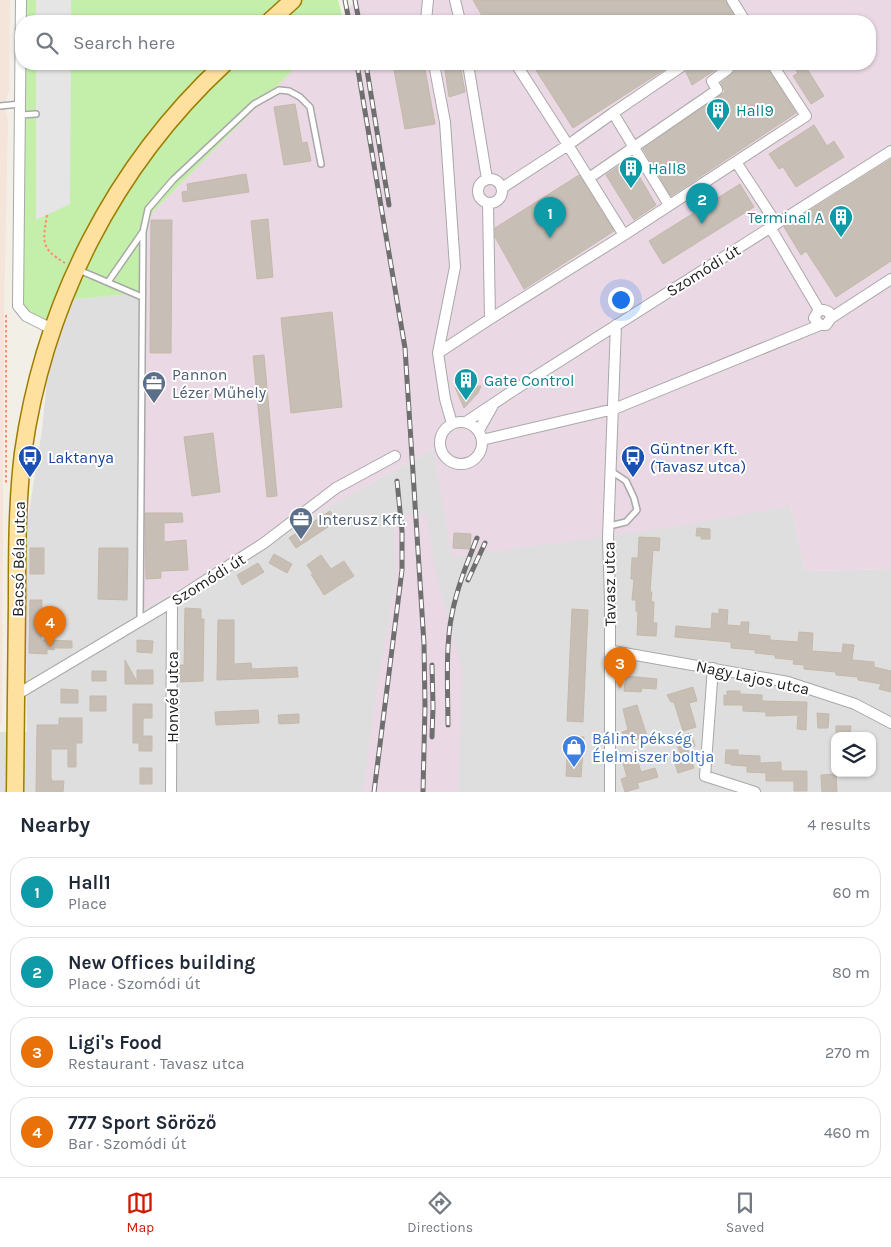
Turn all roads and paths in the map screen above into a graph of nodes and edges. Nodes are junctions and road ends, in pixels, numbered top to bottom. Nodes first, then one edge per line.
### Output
1 (22, 0) edge
2 (294, 0) edge
3 (428, 0) edge
4 (455, 0) edge
5 (732, 0) edge
6 (22, 15) edge
7 (277, 15) edge
8 (427, 15) edge
9 (459, 15) edge
10 (741, 15) edge
11 (21, 70) edge
12 (218, 70) edge
13 (435, 70) edge
14 (469, 70) edge
15 (520, 70) edge
16 (676, 70) edge
17 (727, 70) edge
18 (776, 70) edge
19 (0, 106) edge
20 (20, 109) junction
21 (614, 113) junction
22 (36, 114) dead end
23 (568, 145) junction
24 (634, 147) junction
25 (891, 151) edge
26 (736, 162) junction
27 (321, 164) dead end
28 (589, 178) junction
29 (487, 179) junction
30 (502, 188) junction
31 (488, 203) junction
32 (669, 206) junction
33 (46, 215) dead end
34 (773, 225) junction
35 (143, 232) junction
36 (624, 235) junction
37 (76, 269) junction
38 (891, 279) edge
39 (108, 282) junction
40 (142, 297) junction
41 (819, 310) junction
42 (831, 318) junction
43 (490, 320) junction
44 (616, 325) junction
45 (820, 325) junction
46 (52, 329) junction
47 (438, 353) junction
48 (495, 402) junction
49 (614, 409) junction
50 (466, 422) junction
51 (452, 424) junction
52 (481, 436) junction
53 (395, 456) dead end
54 (613, 476) junction
55 (609, 526) junction
56 (172, 602) junction
57 (140, 620) junction
58 (610, 653) junction
59 (713, 668) junction
60 (16, 695) junction
61 (891, 723) edge
62 (15, 792) edge
63 (171, 792) edge
64 (610, 792) edge
65 (755, 792) edge

1 - 6 street
2 - 7 main road
3 - 8 street
4 - 9 street
5 - 10 street
11 - 20 street
12 - 37 main road
13 - 47 street
14 - 29 street
15 - 23 street
16 - 21 street
17 - 24 street
18 - 26 street
19 - 20 lane
20 - 22 lane
20 - 46 street
21 - 23 street
21 - 24 street
23 - 28 street
23 - 30 street
24 - 28 street
24 - 32 street
25 - 34 street, Szomódi út
26 - 32 street
26 - 34 street
27 - 35 lane
28 - 36 street
29 - 30 street
29 - 31 street
30 - 31 street
31 - 43 street
32 - 36 street
33 - 37 path
34 - 41 street
34 - 44 street, Szomódi út
35 - 39 lane
35 - 40 lane
36 - 43 street
37 - 39 lane
37 - 46 main road
38 - 42 street
39 - 40 lane
40 - 57 lane
41 - 42 street
41 - 45 street
42 - 45 street
43 - 47 street
44 - 48 street, Szomódi út
44 - 49 street, Tavasz utca
45 - 49 street
46 - 60 main road, Bacsó Béla utca
47 - 51 street
48 - 50 street, Szomódi út
48 - 52 street
49 - 52 street
49 - 54 street, Tavasz utca
50 - 51 street
50 - 52 street
51 - 52 street
53 - 56 street, Szomódi út
54 - 55 street, Tavasz utca
54 - 55 lane
55 - 58 street, Tavasz utca
56 - 57 street, Szomódi út
56 - 63 street, Honvéd utca
57 - 60 street, Szomódi út
58 - 59 street, Nagy Lajos utca
58 - 64 street, Tavasz utca
59 - 61 street, Nagy Lajos utca
59 - 65 street
60 - 62 main road, Bacsó Béla utca

